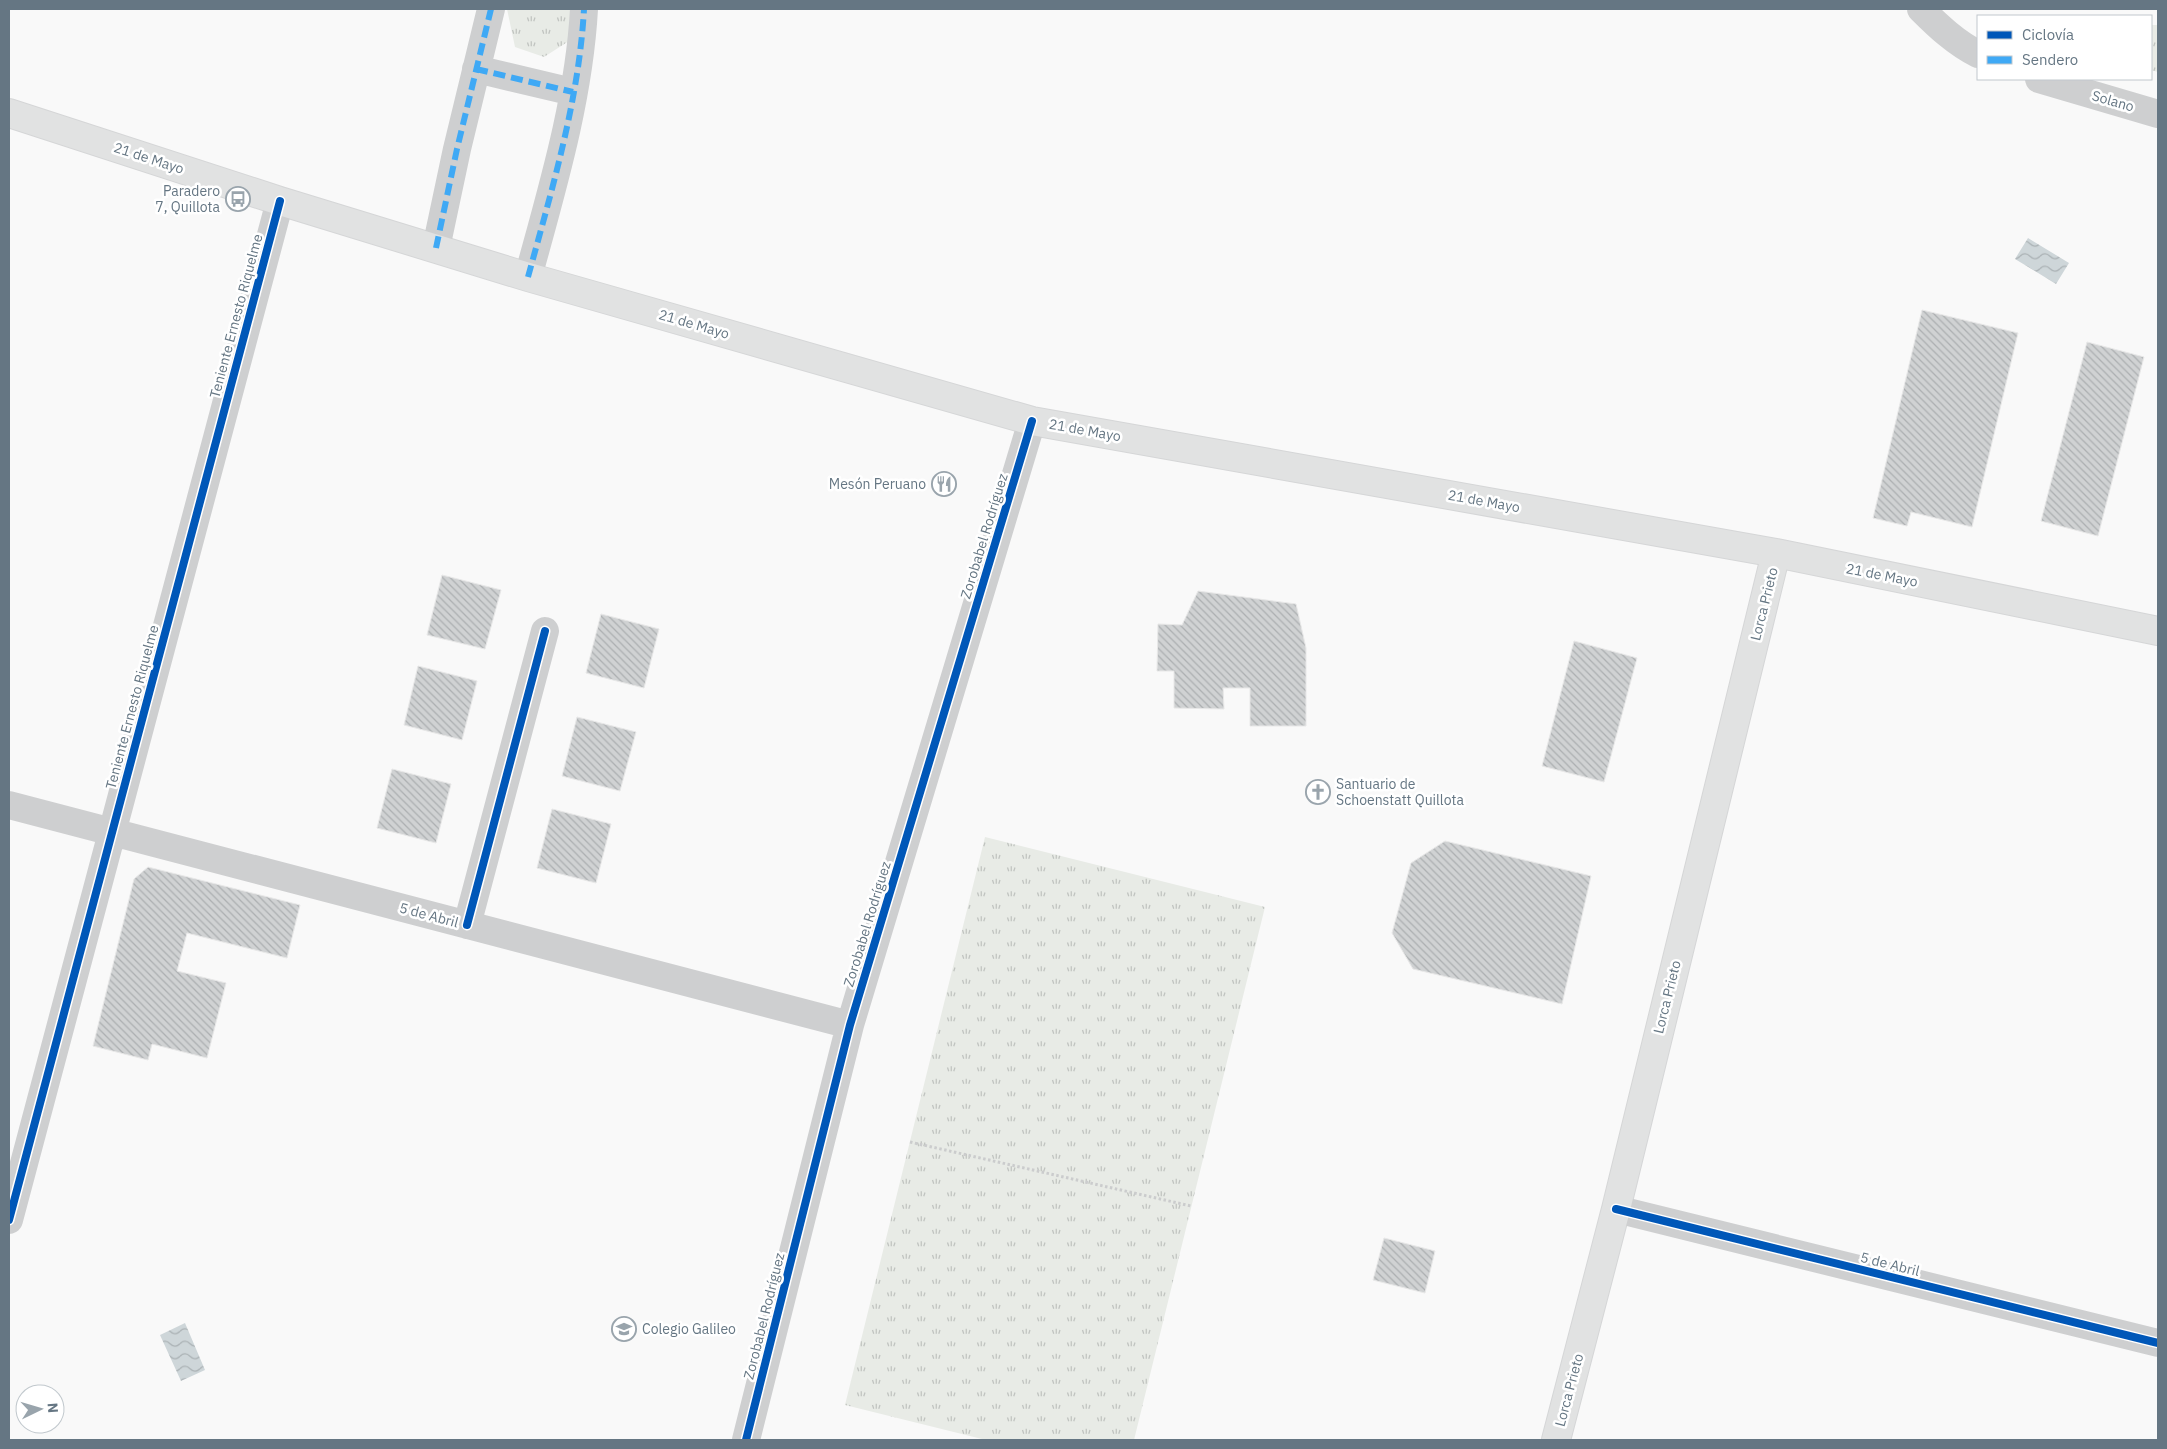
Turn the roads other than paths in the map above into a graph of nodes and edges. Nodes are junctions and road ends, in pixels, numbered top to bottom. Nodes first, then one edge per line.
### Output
1 (491, 9) edge
2 (584, 9) edge
3 (1920, 9) edge
4 (1977, 54) edge
5 (476, 69) junction
6 (2041, 80) edge
7 (573, 92) junction
8 (9, 113) edge
9 (2158, 114) edge
10 (280, 202) junction
11 (436, 248) junction
12 (528, 277) junction
13 (1032, 420) junction
14 (1776, 553) junction
15 (545, 631) dead end
16 (2158, 631) edge
17 (9, 805) edge
18 (111, 832) junction
19 (467, 925) junction
20 (850, 1025) junction
21 (1616, 1209) junction
22 (9, 1220) edge
23 (2158, 1343) edge
24 (746, 1440) edge
25 (1556, 1440) edge

1 - 5 street
2 - 7 street
3 - 4 street
5 - 7 street
5 - 11 street
6 - 9 street, Solano
7 - 12 street
8 - 10 main road, 21 de Mayo
10 - 11 main road, 21 de Mayo
10 - 18 street, Teniente Ernesto Riquelme
11 - 12 main road, 21 de Mayo
12 - 13 main road, 21 de Mayo
13 - 14 main road, 21 de Mayo
13 - 20 street, Zorobabel Rodríguez
14 - 16 main road, 21 de Mayo
14 - 21 main road, Lorca Prieto
15 - 19 street
17 - 18 street, 5 de Abril
18 - 19 street, 5 de Abril
18 - 22 street, Teniente Ernesto Riquelme
19 - 20 street, 5 de Abril
20 - 24 street, Zorobabel Rodríguez
21 - 23 street, 5 de Abril
21 - 25 main road, Lorca Prieto

